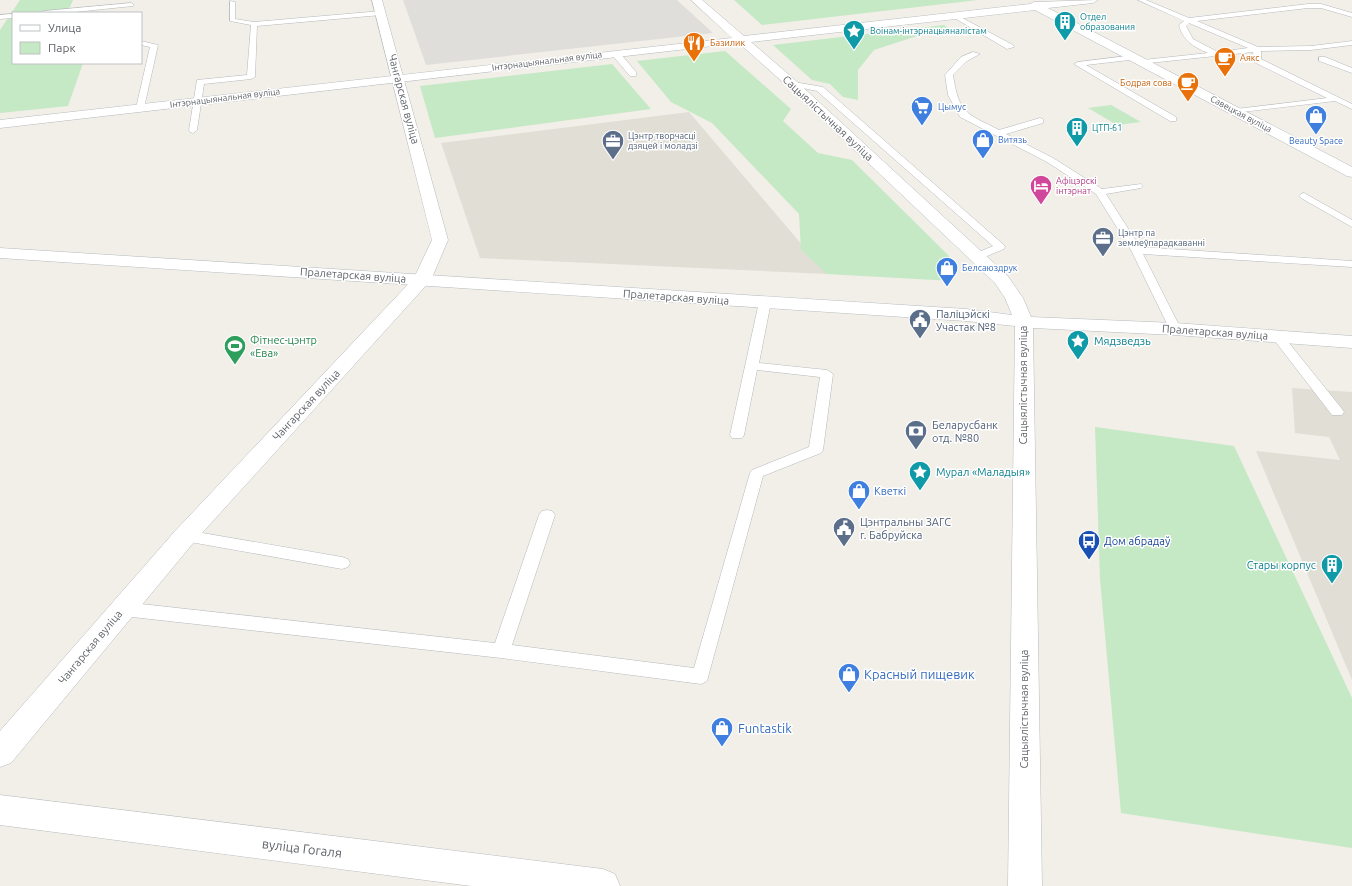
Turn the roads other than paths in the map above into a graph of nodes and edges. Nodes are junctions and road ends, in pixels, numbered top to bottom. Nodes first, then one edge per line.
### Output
1 (696, 0) edge
2 (1024, 0) edge
3 (1093, 0) edge
4 (1141, 0) edge
5 (132, 2) edge
6 (232, 2) dead end
7 (379, 6) edge
8 (1037, 6) junction
9 (52, 12) edge
10 (129, 12) edge
11 (1352, 15) edge
12 (12, 16) edge
13 (953, 16) junction
14 (0, 17) edge
15 (1189, 20) junction
16 (254, 24) junction
17 (742, 39) junction
18 (142, 43) edge
19 (1352, 43) edge
20 (1010, 47) dead end
21 (1257, 49) junction
22 (616, 54) junction
23 (976, 54) dead end
24 (1216, 54) junction
25 (1322, 59) dead end
26 (1139, 60) junction
27 (1352, 71) edge
28 (633, 74) dead end
29 (399, 78) junction
30 (1352, 96) edge
31 (1334, 99) junction
32 (197, 101) junction
33 (1352, 107) edge
34 (140, 108) junction
35 (1236, 111) junction
36 (1173, 119) dead end
37 (1040, 121) dead end
38 (0, 124) edge
39 (193, 130) dead end
40 (998, 133) junction
41 (1352, 173) edge
42 (1138, 186) dead end
43 (1100, 192) junction
44 (1304, 196) dead end
45 (1352, 224) edge
46 (1136, 250) junction
47 (0, 253) edge
48 (1352, 264) edge
49 (422, 280) junction
50 (765, 302) junction
51 (1024, 322) junction
52 (1175, 329) junction
53 (1277, 336) junction
54 (1352, 342) edge
55 (752, 366) junction
56 (1337, 412) dead end
57 (737, 435) dead end
58 (548, 515) dead end
59 (185, 536) junction
60 (342, 563) dead end
61 (123, 609) junction
62 (501, 651) junction
63 (0, 753) edge
64 (0, 810) edge
65 (603, 886) edge
66 (1025, 886) edge

1 - 17 street, Сацыялістычная вуліца
2 - 8 street, Савецкая вуліца
3 - 8 street, Інтэрнацыянальная вуліца
4 - 15 lane
5 - 9 lane
5 - 10 lane
6 - 16 lane
7 - 16 lane
7 - 29 street, Чангарская вуліца
8 - 13 street, Інтэрнацыянальная вуліца
8 - 26 street, Савецкая вуліца
11 - 15 lane
12 - 14 lane
13 - 17 street, Інтэрнацыянальная вуліца
13 - 20 lane
15 - 21 lane
15 - 24 lane
16 - 32 lane
17 - 22 street, Інтэрнацыянальная вуліца
17 - 51 street, Сацыялістычная вуліца
18 - 34 lane
19 - 21 lane
21 - 24 lane
21 - 31 lane
22 - 28 lane
22 - 29 street, Інтэрнацыянальная вуліца
23 - 40 lane
24 - 26 lane
25 - 27 lane
26 - 35 street, Савецкая вуліца
26 - 36 lane
29 - 32 street, Інтэрнацыянальная вуліца
29 - 49 street, Чангарская вуліца
30 - 31 lane
31 - 33 lane
31 - 35 lane
32 - 34 street, Інтэрнацыянальная вуліца
32 - 39 lane
34 - 38 street, Інтэрнацыянальная вуліца
35 - 41 street, Савецкая вуліца
37 - 40 lane
40 - 43 lane
42 - 43 lane
43 - 46 lane
44 - 45 lane
46 - 48 lane
46 - 52 lane
47 - 49 street, Пралетарская вуліца
49 - 50 street, Пралетарская вуліца
49 - 59 street, Чангарская вуліца
50 - 51 street, Пралетарская вуліца
50 - 55 lane
51 - 52 street, Пралетарская вуліца
51 - 66 street, Сацыялістычная вуліца
52 - 53 street, Пралетарская вуліца
53 - 54 street, Пралетарская вуліца
53 - 56 lane
55 - 57 lane
55 - 62 lane
58 - 62 lane
59 - 60 lane
59 - 61 street, Чангарская вуліца
61 - 62 lane
61 - 63 street, Чангарская вуліца
64 - 65 street, вуліца Гогаля

